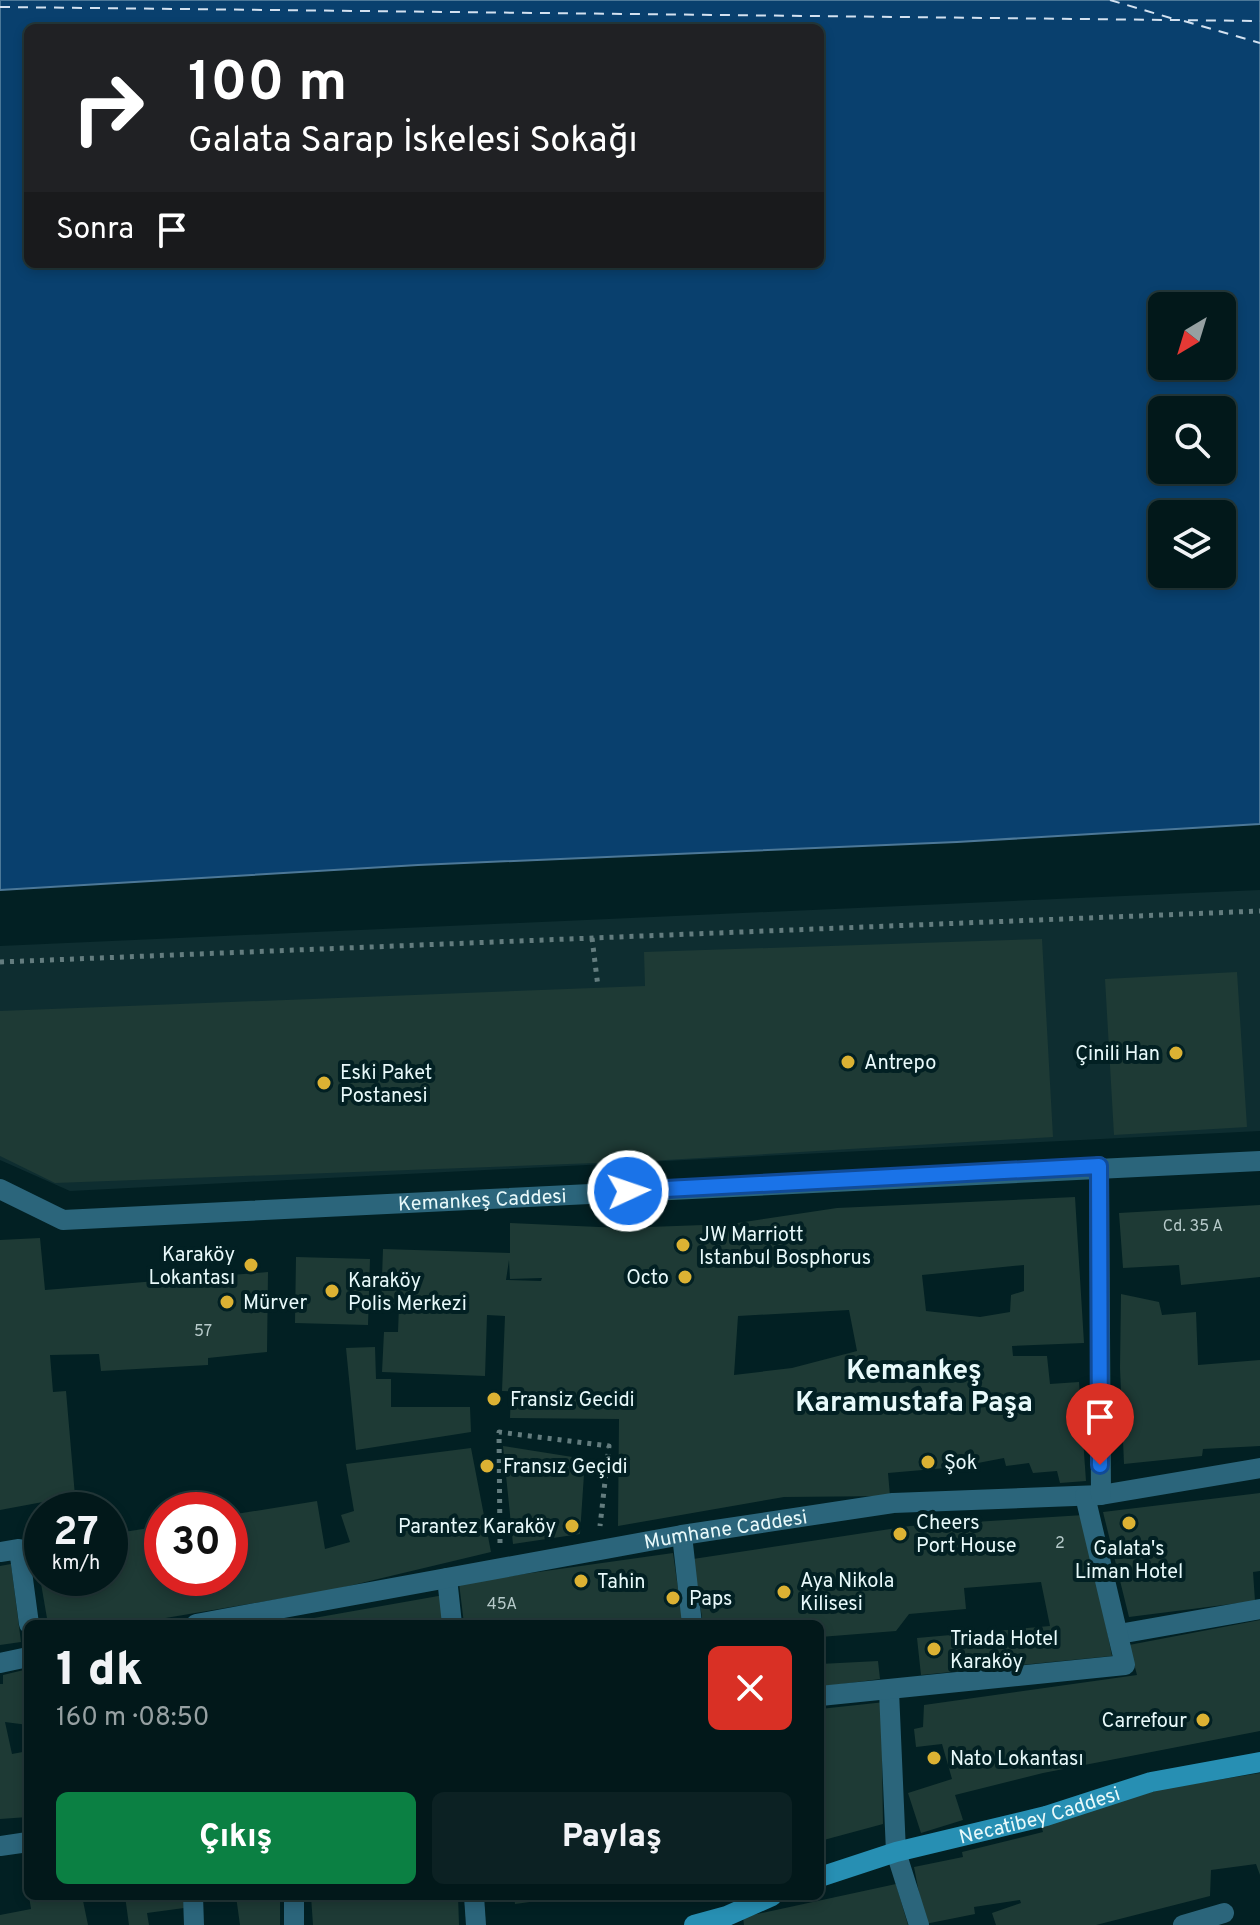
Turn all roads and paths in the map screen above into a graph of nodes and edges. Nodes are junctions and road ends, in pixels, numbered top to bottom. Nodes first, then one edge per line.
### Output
1 (1260, 911) edge
2 (592, 938) junction
3 (0, 962) edge
4 (598, 987) dead end
5 (1260, 1161) edge
6 (1099, 1166) junction
7 (0, 1189) edge
8 (1260, 1468) edge
9 (1093, 1495) junction
10 (682, 1535) junction
11 (597, 1550) junction
12 (0, 1552) edge
13 (500, 1568) junction
14 (447, 1578) junction
15 (1260, 1609) edge
16 (287, 1615) edge
17 (28, 1620) edge
18 (236, 1620) edge
19 (452, 1620) edge
20 (692, 1620) edge
21 (1119, 1634) junction
22 (24, 1658) edge
23 (0, 1663) edge
24 (889, 1691) junction
25 (824, 1696) edge
26 (1260, 1762) edge
27 (24, 1843) edge
28 (0, 1846) edge
29 (896, 1852) junction
30 (824, 1876) edge
31 (193, 1900) edge
32 (294, 1900) edge
33 (474, 1900) edge
34 (765, 1900) edge
35 (1224, 1913) dead end
36 (728, 1920) edge
37 (194, 1925) edge
38 (294, 1925) edge
39 (476, 1925) edge
40 (694, 1925) edge
41 (919, 1925) edge
42 (1183, 1925) edge

1 - 2 path
2 - 3 path
2 - 4 path
5 - 6 street, Kemankeş Caddesi
6 - 7 street, Kemankeş Caddesi
6 - 9 street
8 - 9 street, Mumhane Caddesi
9 - 10 street, Mumhane Caddesi
9 - 21 street
10 - 11 street, Mumhane Caddesi
10 - 20 street
11 - 13 street, Mumhane Caddesi
11 - 13 path
12 - 17 street
13 - 14 street, Mumhane Caddesi
14 - 16 street, Mumhane Caddesi
14 - 19 street
15 - 21 street
16 - 18 street, Mumhane Caddesi
21 - 24 street
22 - 23 street
24 - 25 street
24 - 29 street
26 - 29 main road, Necatibey Caddesi
27 - 28 street
29 - 30 main road, Necatibey Caddesi
29 - 41 street
31 - 37 street
32 - 38 street
33 - 39 street
34 - 36 main road
35 - 42 street
36 - 40 main road

